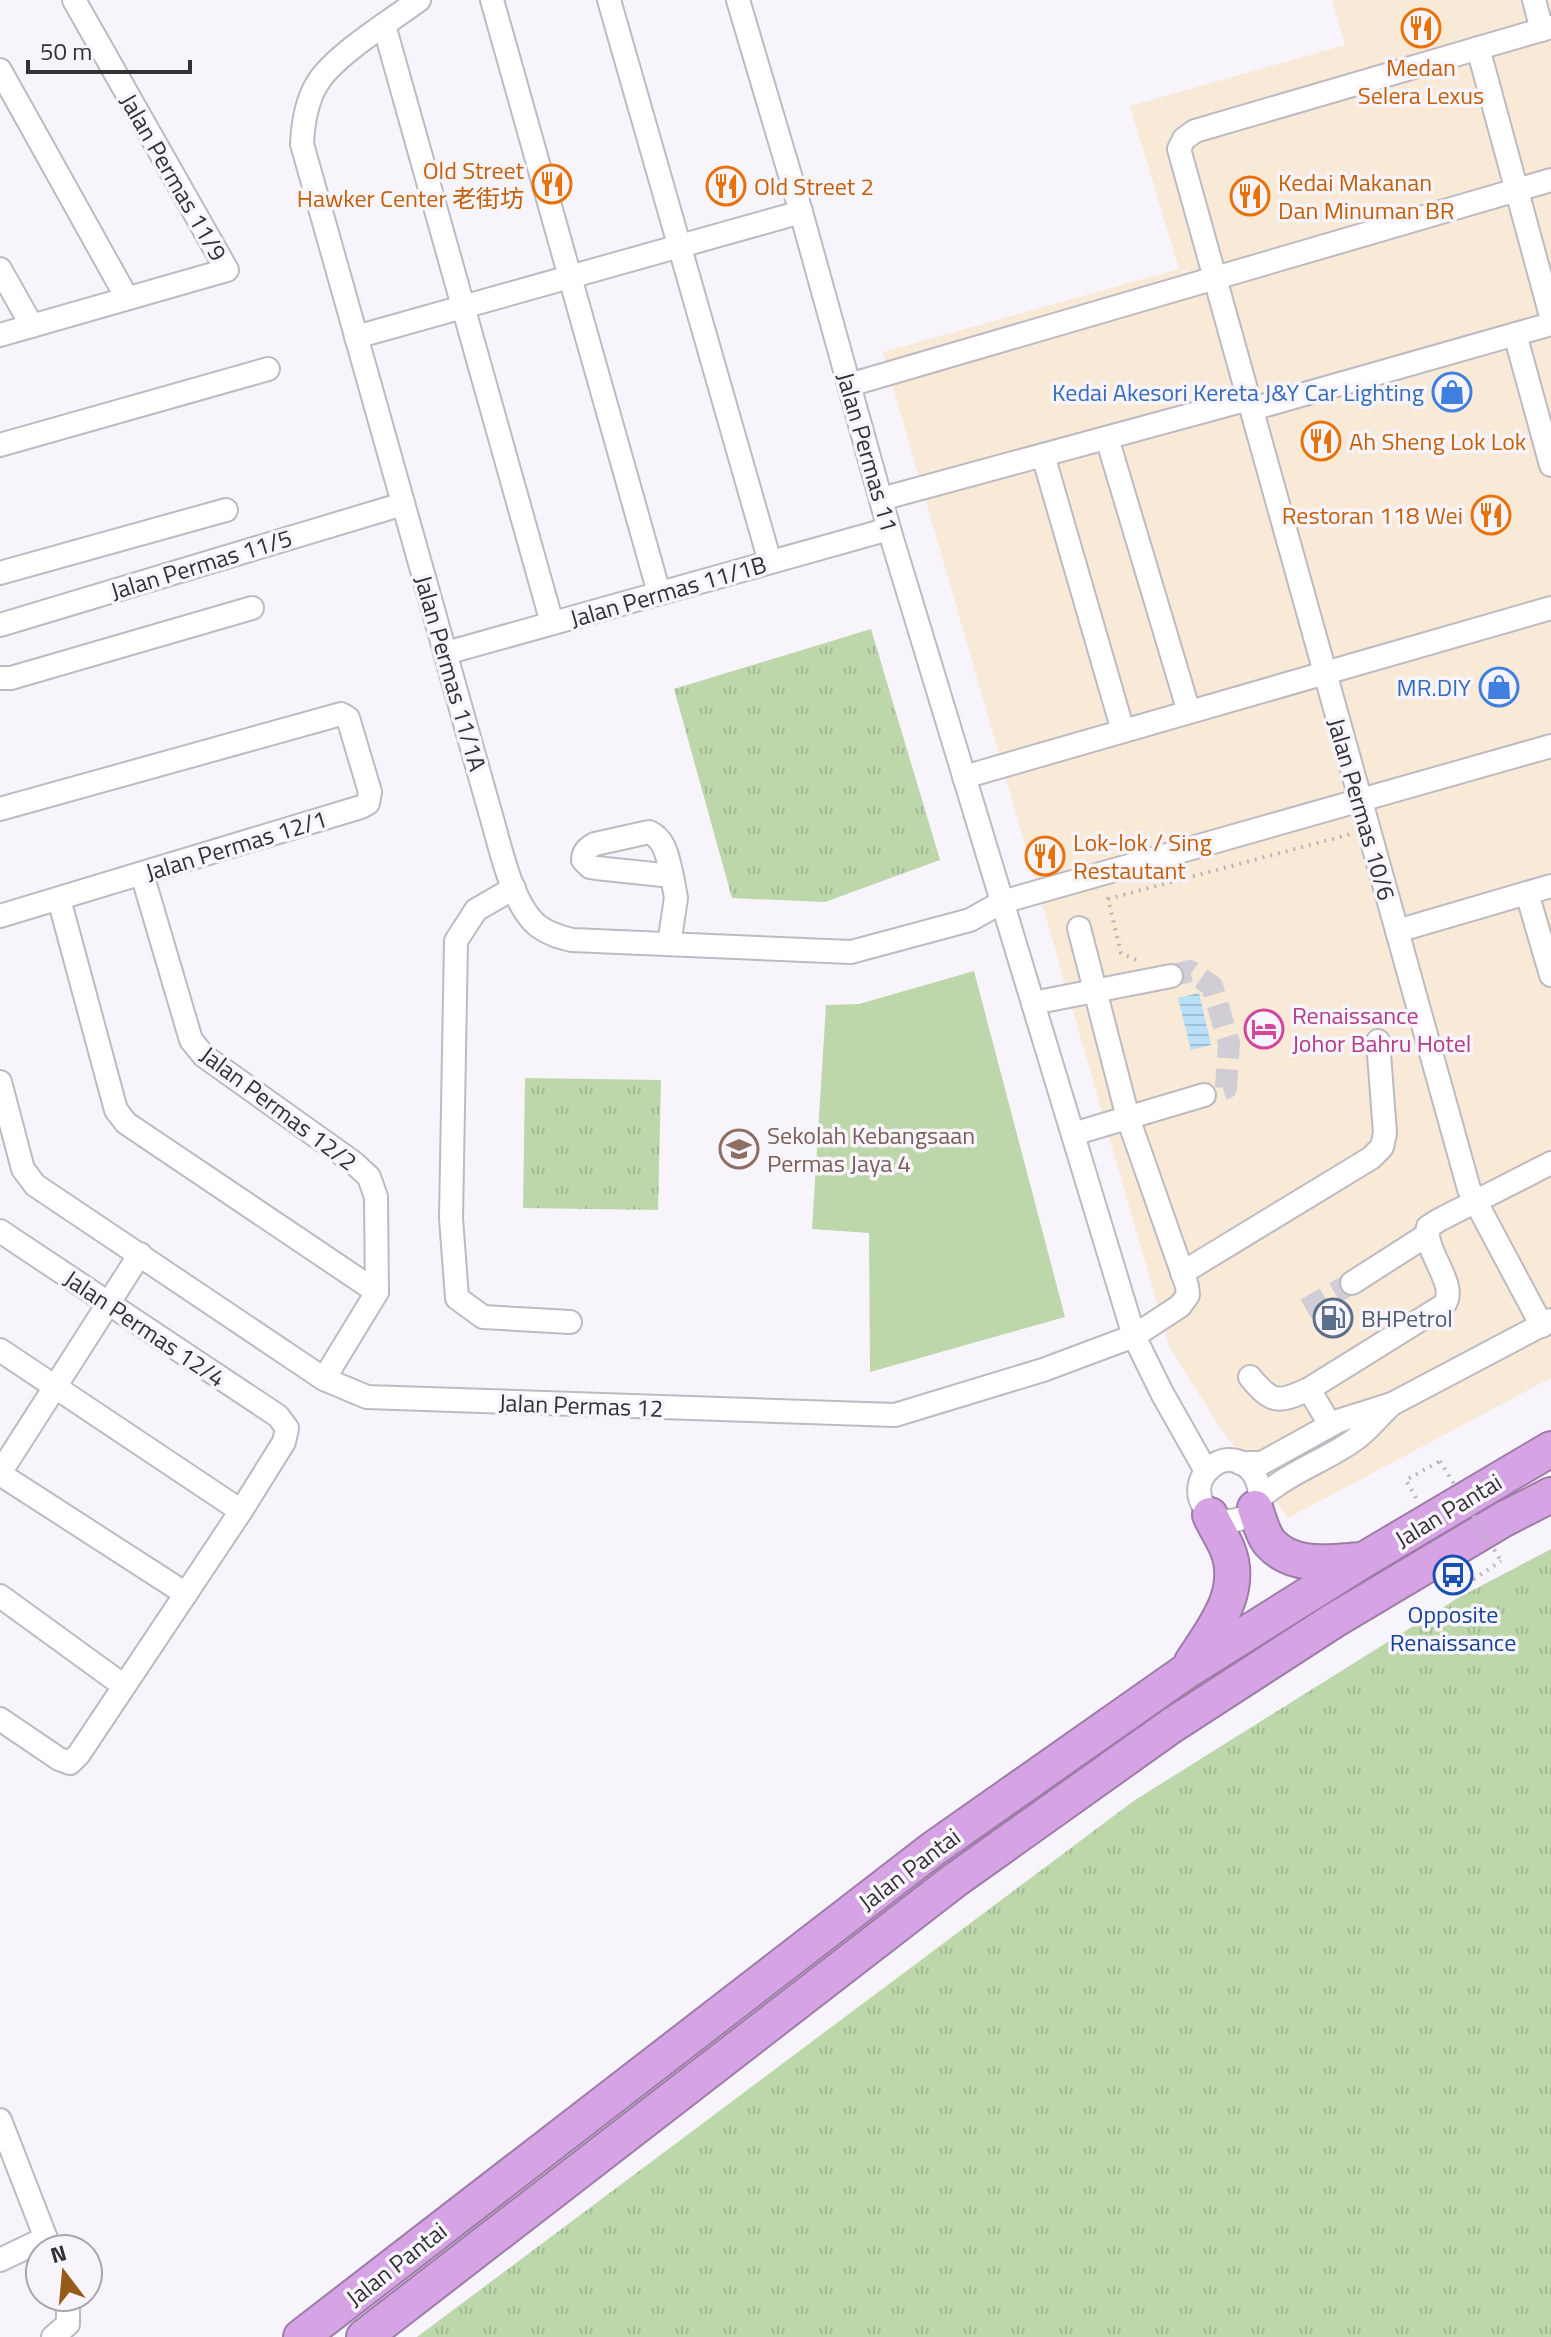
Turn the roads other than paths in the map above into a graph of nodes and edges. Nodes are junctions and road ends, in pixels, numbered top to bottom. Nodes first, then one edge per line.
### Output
1 (74, 0) edge
2 (419, 0) edge
3 (492, 0) edge
4 (609, 0) edge
5 (738, 0) edge
6 (1534, 0) edge
7 (384, 25) junction
8 (1547, 29) edge
9 (1478, 48) junction
10 (0, 70) edge
11 (1551, 180) edge
12 (1516, 190) junction
13 (801, 212) junction
14 (681, 246) junction
15 (0, 269) edge
16 (570, 278) junction
17 (1216, 278) junction
18 (127, 298) junction
19 (464, 307) junction
20 (1551, 316) edge
21 (1551, 324) edge
22 (32, 326) junction
23 (1515, 334) junction
24 (0, 335) edge
25 (356, 337) junction
26 (268, 369) dead end
27 (849, 385) junction
28 (1251, 404) junction
29 (1107, 438) junction
30 (0, 445) edge
31 (1043, 455) junction
32 (1551, 465) edge
33 (881, 499) junction
34 (403, 504) junction
35 (226, 510) dead end
36 (889, 529) junction
37 (770, 562) junction
38 (0, 573) edge
39 (659, 593) junction
40 (252, 608) dead end
41 (1551, 608) edge
42 (552, 623) junction
43 (0, 625) edge
44 (446, 653) junction
45 (1325, 673) junction
46 (0, 678) edge
47 (1189, 712) junction
48 (1123, 731) junction
49 (1551, 746) edge
50 (964, 777) junction
51 (1360, 800) junction
52 (0, 809) edge
53 (142, 874) junction
54 (672, 876) dead end
55 (1551, 886) edge
56 (514, 888) junction
57 (1527, 893) junction
58 (59, 899) junction
59 (1002, 902) junction
60 (0, 916) edge
61 (1079, 928) dead end
62 (1397, 931) junction
63 (669, 944) junction
64 (1551, 975) edge
65 (1171, 976) tunnel mouth
66 (1096, 990) junction
67 (1033, 1003) junction
68 (1378, 1041) dead end
69 (0, 1082) edge
70 (1204, 1095) tunnel mouth
71 (1128, 1118) junction
72 (1073, 1134) junction
73 (1551, 1163) edge
74 (1476, 1202) junction
75 (0, 1231) edge
76 (1427, 1235) junction
77 (140, 1254) junction
78 (1182, 1273) junction
79 (1352, 1283) tunnel mouth
80 (377, 1292) junction
81 (110, 1304) junction
82 (570, 1322) dead end
83 (1547, 1323) edge
84 (1134, 1336) junction
85 (0, 1350) edge
86 (1250, 1377) dead end
87 (324, 1379) junction
88 (56, 1386) junction
89 (1309, 1389) junction
90 (1392, 1404) junction
91 (1330, 1425) junction
92 (1551, 1449) edge
93 (1240, 1463) junction
94 (1206, 1471) junction
95 (0, 1474) edge
96 (1551, 1495) edge
97 (1257, 1504) junction
98 (241, 1511) junction
99 (1210, 1515) junction
100 (1365, 1559) junction
101 (186, 1594) junction
102 (0, 1596) edge
103 (1185, 1672) junction
104 (124, 1686) junction
105 (0, 1719) edge
106 (0, 2120) edge
107 (4, 2145) edge
108 (44, 2233) edge
109 (24, 2252) edge
110 (0, 2260) edge
111 (301, 2337) edge
112 (364, 2337) edge

1 - 18 street, Jalan Permas 11/9
2 - 7 street, Jalan Permas 11/1A
3 - 16 street
4 - 14 street
5 - 13 street, Jalan Permas 11
6 - 8 street
7 - 19 street
7 - 25 street, Jalan Permas 11/1A
8 - 9 street, Jalan Permas 10/6
9 - 12 street
9 - 17 street, Jalan Permas 10/6
10 - 18 street
11 - 12 street
12 - 17 street
12 - 20 street
13 - 14 street
13 - 27 street, Jalan Permas 11
14 - 16 street
14 - 37 street
15 - 22 street
16 - 19 street
16 - 39 street
17 - 27 street
17 - 28 street, Jalan Permas 10/6
18 - 22 street
19 - 25 street
19 - 42 street
21 - 23 street
22 - 24 street
23 - 28 street
23 - 32 street
25 - 34 street, Jalan Permas 11/1A
26 - 30 street
27 - 33 street, Jalan Permas 11
28 - 29 street
28 - 45 street, Jalan Permas 10/6
29 - 31 street
29 - 47 street
31 - 33 street
31 - 48 street
33 - 36 street, Jalan Permas 11
34 - 43 street, Jalan Permas 11/5
34 - 44 street, Jalan Permas 11/1A
35 - 38 street
36 - 37 street, Jalan Permas 11/1B
36 - 50 street, Jalan Permas 11
37 - 39 street, Jalan Permas 11/1B
39 - 42 street, Jalan Permas 11/1B
40 - 46 street
41 - 45 street
42 - 44 street, Jalan Permas 11/1B
44 - 56 street, Jalan Permas 11/1A
45 - 47 street
45 - 51 street, Jalan Permas 10/6
47 - 48 street
48 - 50 street
49 - 51 street, Jalan Permas 11/1A
50 - 59 street, Jalan Permas 11
51 - 59 street, Jalan Permas 11/1A
51 - 62 street, Jalan Permas 10/6
52 - 53 street, Jalan Permas 12/1
53 - 58 street, Jalan Permas 12/1
53 - 80 street, Jalan Permas 12/2
54 - 63 street
55 - 57 street
56 - 63 street, Jalan Permas 11/1A
56 - 82 street
57 - 62 street
57 - 64 street
58 - 60 street, Jalan Permas 12/1
58 - 80 street
59 - 63 street, Jalan Permas 11/1A
59 - 67 street, Jalan Permas 11
61 - 66 street
62 - 74 street, Jalan Permas 10/6
65 - 66 street
66 - 67 street
66 - 71 street
67 - 72 street, Jalan Permas 11
68 - 78 street
69 - 77 street, Jalan Permas 12
70 - 71 street
71 - 72 street
71 - 78 street
72 - 84 street, Jalan Permas 11
73 - 74 street
74 - 76 street
74 - 83 street, Jalan Permas 10/6
75 - 81 street, Jalan Permas 12/4
76 - 79 street
76 - 89 street
77 - 81 street
77 - 87 street, Jalan Permas 12
78 - 84 street, Jalan Permas 12
80 - 87 street
81 - 88 street
81 - 98 street, Jalan Permas 12/4
83 - 90 street
84 - 87 street, Jalan Permas 12
84 - 94 street
85 - 88 street
86 - 89 street
88 - 95 street
88 - 98 street
89 - 91 street
90 - 91 street
90 - 97 street
91 - 93 street
92 - 100 highway, Jalan Pantai
93 - 94 street
93 - 97 street
94 - 99 street
95 - 101 street
96 - 112 highway, Jalan Pantai
97 - 99 street
97 - 100 highway
98 - 101 street
99 - 103 highway
100 - 103 highway, Jalan Pantai
101 - 104 street
102 - 104 street
103 - 111 highway, Jalan Pantai
104 - 105 street
106 - 107 street
107 - 108 street
109 - 110 street

